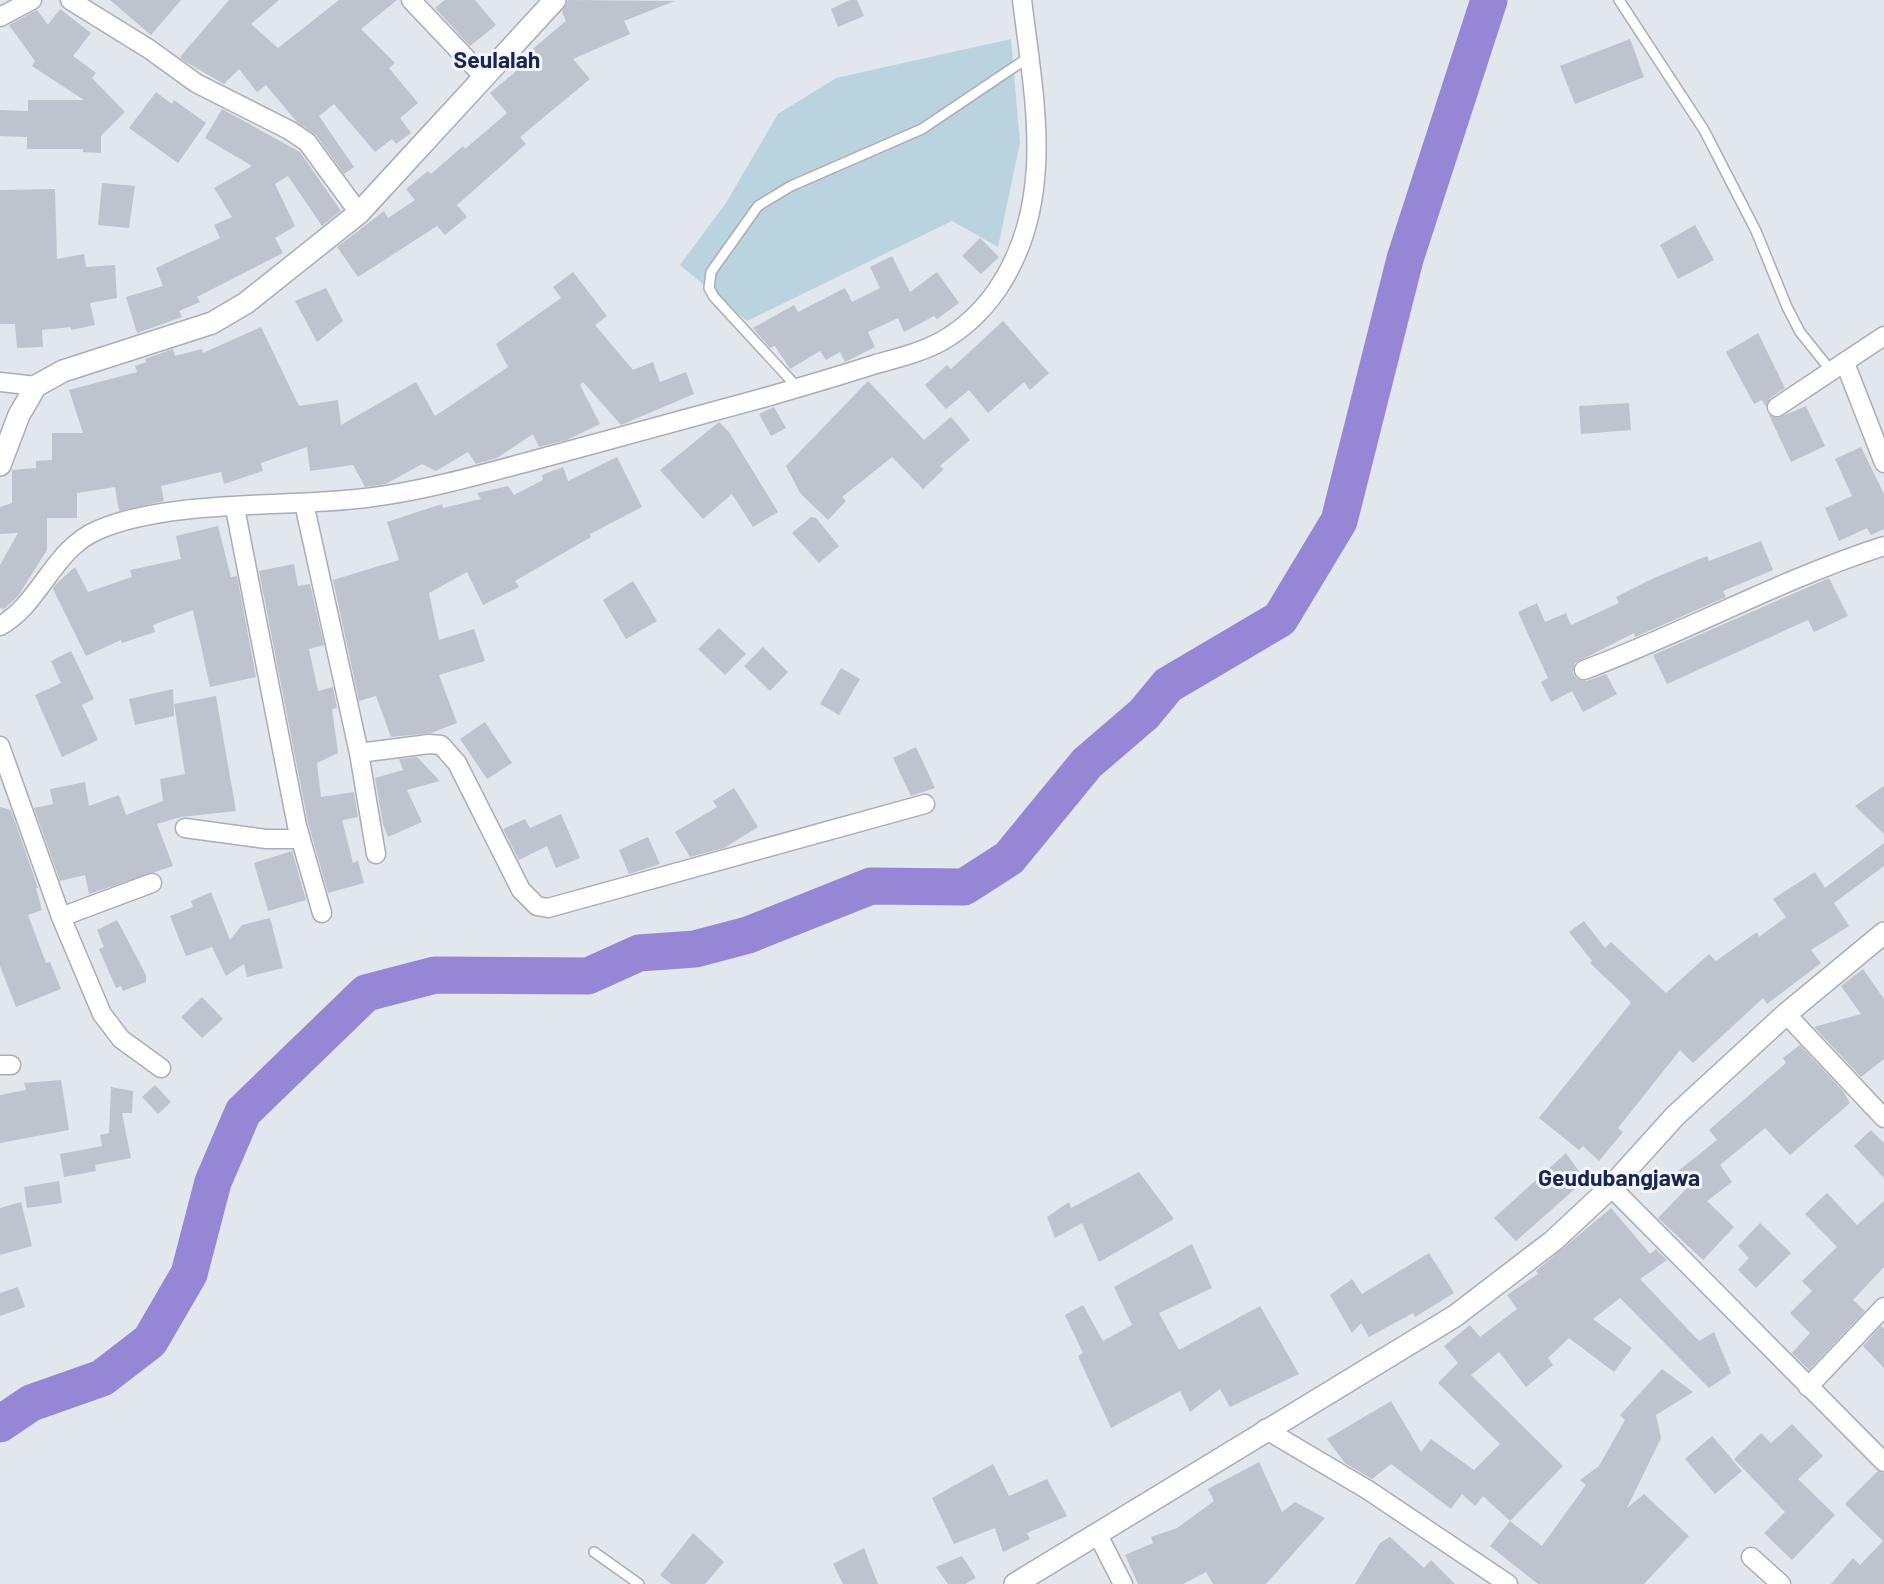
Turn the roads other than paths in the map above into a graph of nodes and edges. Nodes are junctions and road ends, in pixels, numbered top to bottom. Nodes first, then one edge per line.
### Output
1 (32, 0) edge
2 (70, 0) edge
3 (411, 0) edge
4 (555, 0) edge
5 (1023, 0) edge
6 (1619, 0) edge
7 (0, 17) edge
8 (1029, 57) junction
9 (483, 76) junction
10 (359, 213) junction
11 (1884, 336) edge
12 (1838, 368) junction
13 (0, 382) edge
14 (36, 386) junction
15 (798, 388) junction
16 (1777, 407) dead end
17 (1884, 463) edge
18 (0, 465) edge
19 (304, 503) junction
20 (235, 508) junction
21 (1884, 546) edge
22 (0, 626) edge
23 (1584, 670) dead end
24 (0, 746) edge
25 (359, 753) junction
26 (925, 803) dead end
27 (185, 828) dead end
28 (300, 839) junction
29 (376, 854) dead end
30 (152, 883) dead end
31 (322, 913) dead end
32 (61, 917) junction
33 (1884, 933) edge
34 (1786, 1014) junction
35 (161, 1068) dead end
36 (1884, 1118) edge
37 (1611, 1187) junction
38 (1884, 1307) edge
39 (1808, 1387) junction
40 (1265, 1429) junction
41 (1884, 1462) edge
42 (1098, 1535) junction
43 (594, 1552) dead end
44 (1751, 1557) dead end
45 (639, 1584) edge
46 (1015, 1584) edge
47 (1123, 1584) edge
48 (1508, 1584) edge
49 (1781, 1584) edge

1 - 7 street
2 - 10 street
3 - 9 street
4 - 9 street
5 - 8 street
6 - 12 lane
8 - 15 street
8 - 15 lane
9 - 10 street
10 - 14 street
11 - 12 street
12 - 16 street
12 - 17 street
13 - 14 street
14 - 18 street
15 - 19 street
19 - 20 street
19 - 25 street
20 - 22 street
20 - 28 street
21 - 23 street
24 - 32 street
25 - 26 street
25 - 29 street
27 - 28 street
28 - 31 street
30 - 32 street
32 - 35 street
33 - 34 street
34 - 36 street
34 - 37 street
37 - 39 street
37 - 40 street
38 - 39 street
39 - 41 street
40 - 42 street
40 - 48 street
42 - 46 street
42 - 47 street
43 - 45 lane
44 - 49 street

